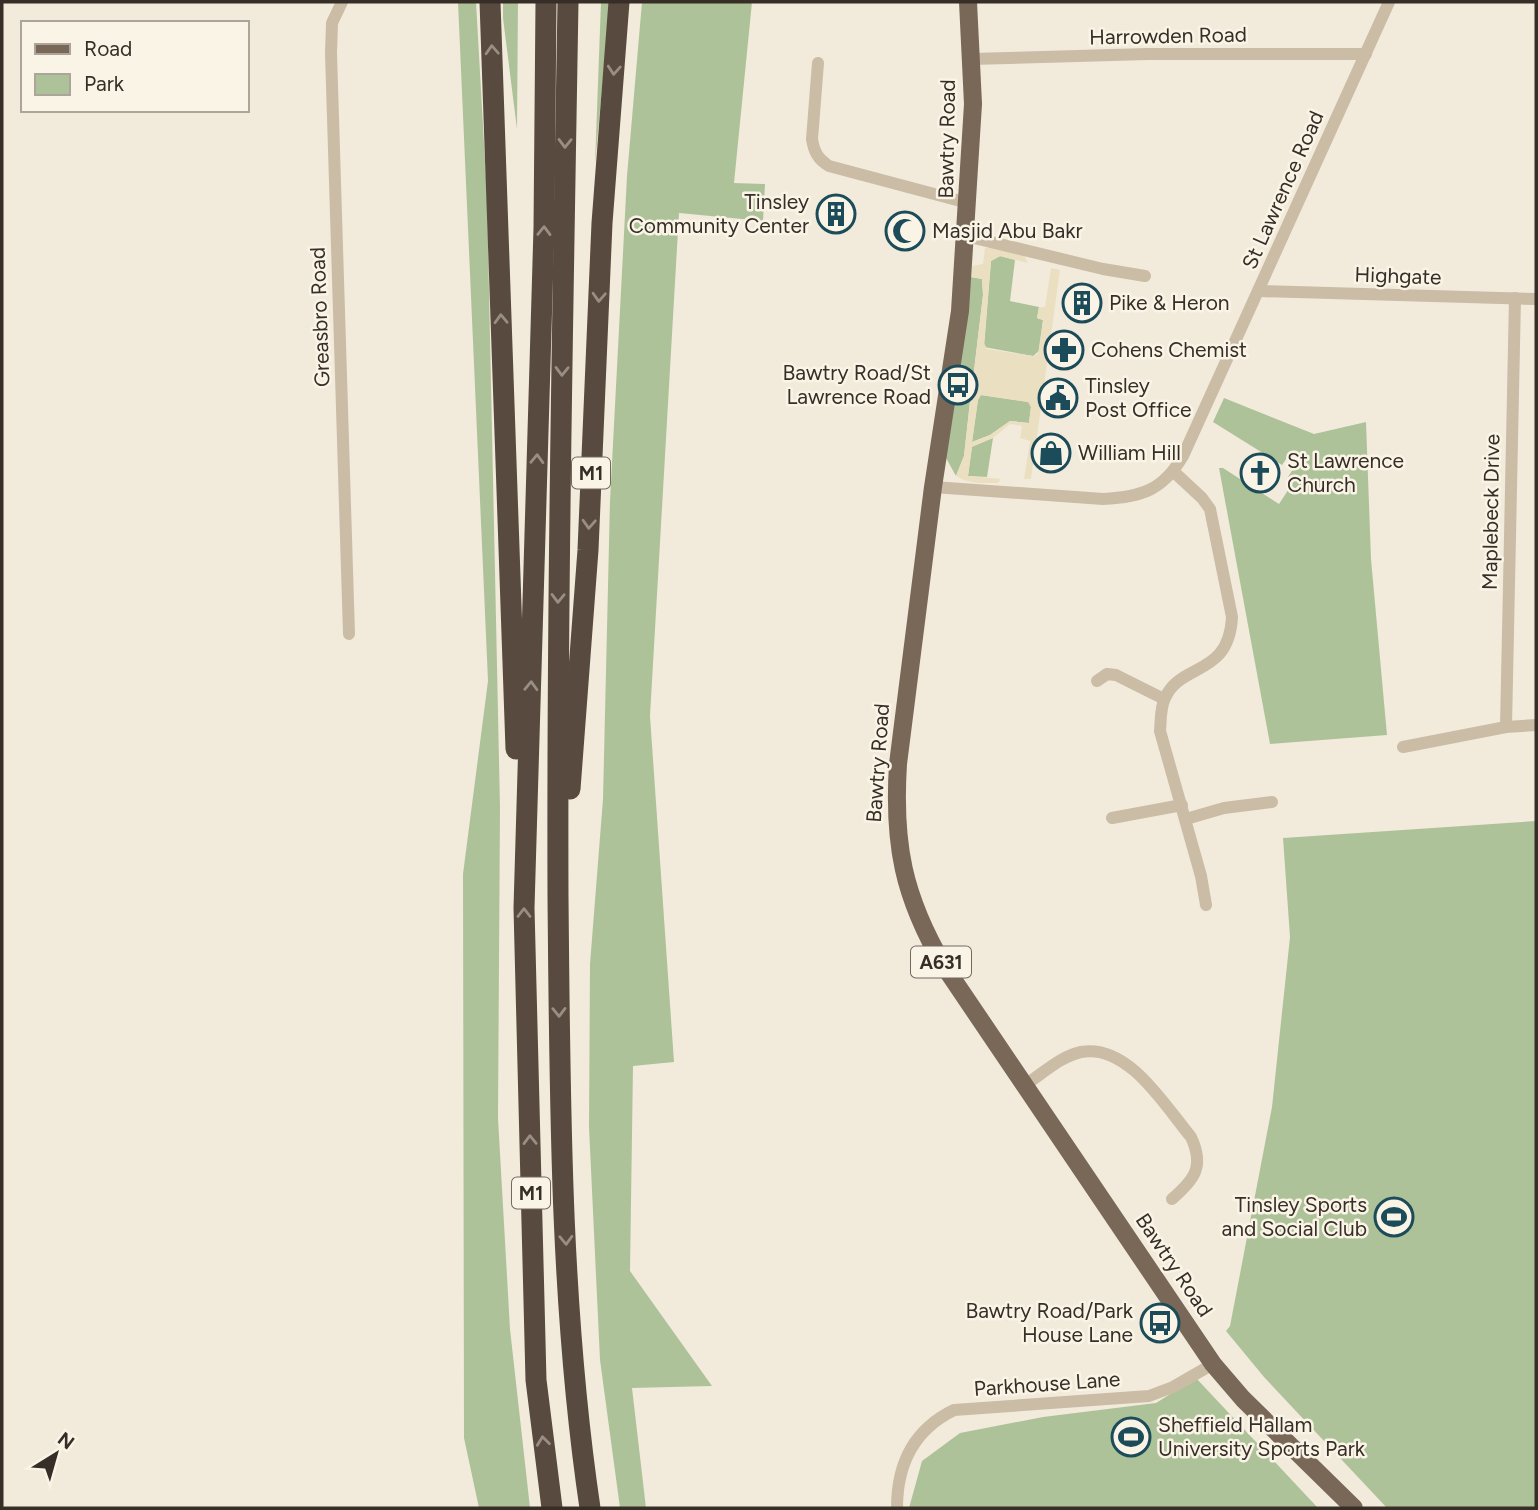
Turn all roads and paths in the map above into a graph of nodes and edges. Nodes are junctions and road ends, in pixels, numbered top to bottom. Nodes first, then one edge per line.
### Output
1 (342, 2) edge
2 (490, 2) edge
3 (546, 2) edge
4 (568, 2) edge
5 (619, 2) edge
6 (968, 2) edge
7 (1389, 2) edge
8 (1366, 54) junction
9 (971, 59) junction
10 (818, 63) dead end
11 (968, 203) junction
12 (966, 236) junction
13 (1145, 276) dead end
14 (1259, 291) junction
15 (1515, 298) junction
16 (1536, 299) edge
17 (1174, 472) junction
18 (933, 487) junction
19 (349, 634) dead end
20 (1097, 681) dead end
21 (1164, 699) junction
22 (1536, 725) edge
23 (1506, 727) junction
24 (1402, 747) dead end
25 (1272, 802) dead end
26 (1182, 805) junction
27 (1112, 818) dead end
28 (1186, 819) junction
29 (525, 877) junction
30 (1206, 905) dead end
31 (559, 944) junction
32 (1025, 1085) junction
33 (1172, 1199) dead end
34 (1213, 1364) junction
35 (552, 1508) edge
36 (590, 1508) edge
37 (897, 1508) edge
38 (1354, 1508) edge

1 - 19 street, Greasbro Road
29 -> 2 highway
29 -> 3 highway, M1
4 -> 31 highway, M1
5 -> 31 highway, M1
6 - 9 main road, Bawtry Road / A631
7 - 8 street, St Lawrence Road
8 - 9 street, Harrowden Road
8 - 14 street, St Lawrence Road
9 - 11 main road, Bawtry Road / A631
10 - 11 street
11 - 12 main road, Bawtry Road / A631
12 - 13 street
12 - 18 main road, Bawtry Road / A631
14 - 15 street, Highgate
14 - 17 street, St Lawrence Road
15 - 16 street, Highgate
15 - 23 street, Maplebeck Drive
17 - 18 street, St Lawrence Road
17 - 21 street
18 - 32 main road, Bawtry Road / A631
20 - 21 street
21 - 26 street
22 - 23 street
23 - 24 street
25 - 28 street
26 - 27 street
26 - 28 street
28 - 30 street
35 -> 29 highway, M1
31 -> 36 highway, M1
32 - 33 street
32 - 34 main road, Bawtry Road / A631
34 - 37 street, Parkhouse Lane
34 - 38 main road, Bawtry Road / A631

